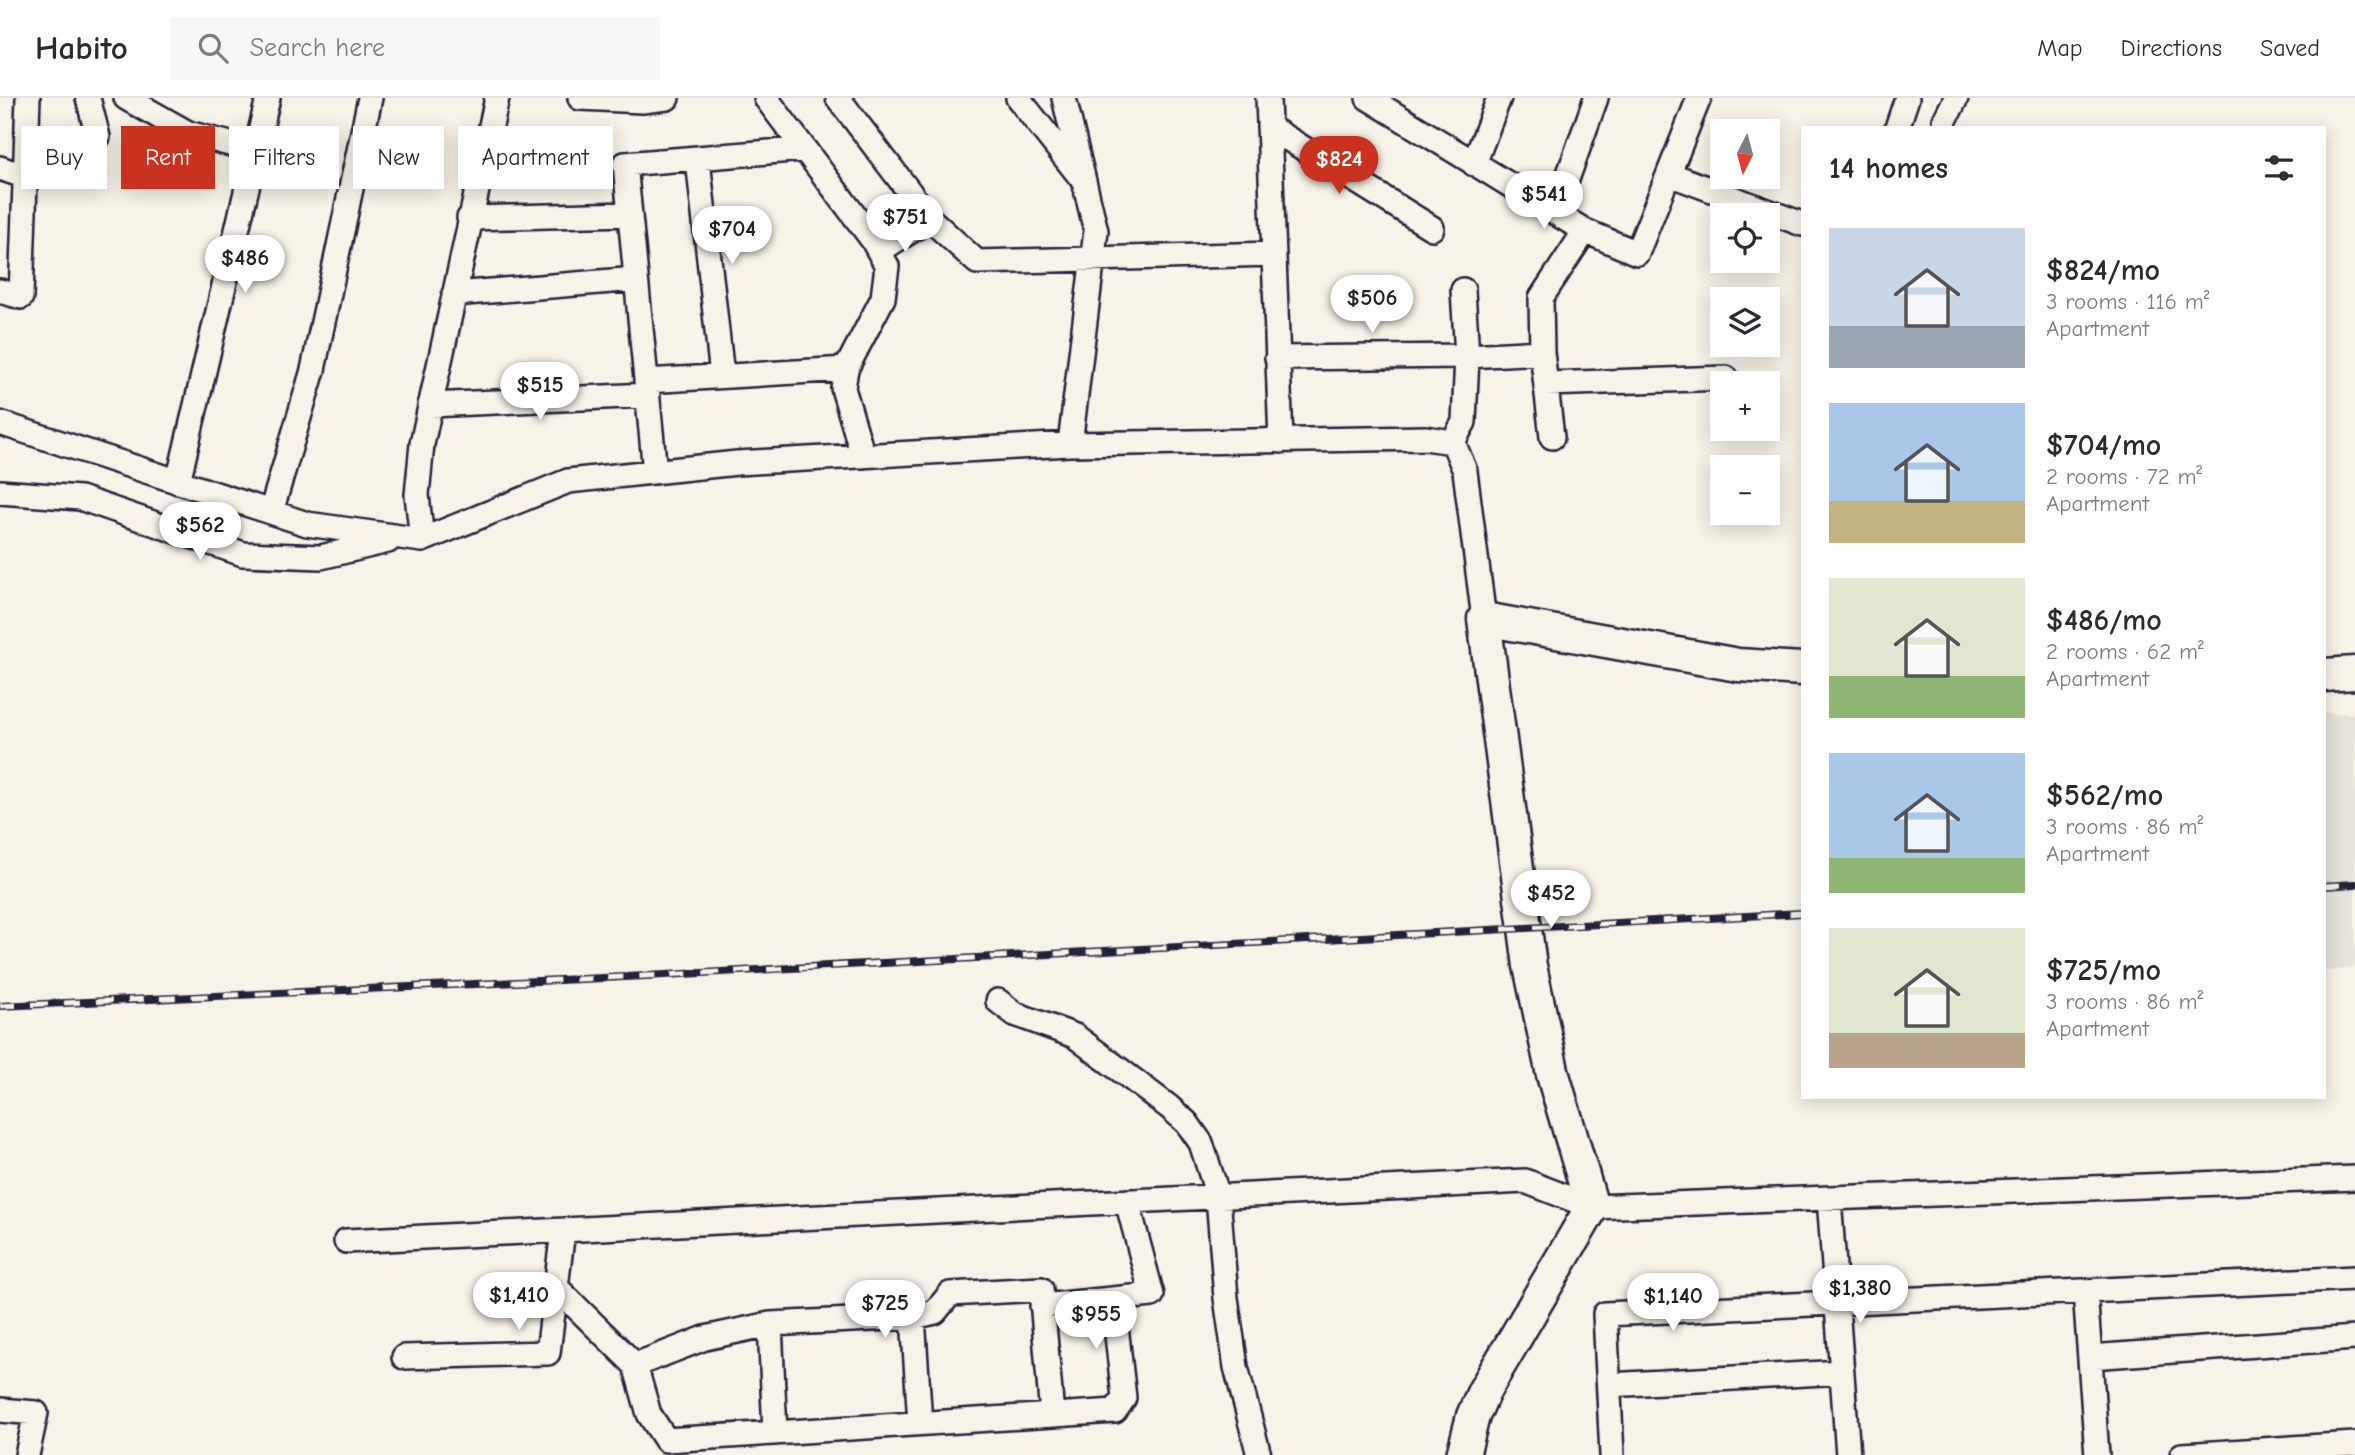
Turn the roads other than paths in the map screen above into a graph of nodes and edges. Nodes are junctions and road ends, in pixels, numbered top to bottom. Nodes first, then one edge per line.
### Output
1 (29, 98) edge
2 (88, 98) edge
3 (126, 98) edge
4 (268, 98) edge
5 (370, 98) edge
6 (497, 98) edge
7 (580, 98) edge
8 (667, 98) edge
9 (766, 98) edge
10 (838, 98) edge
11 (1018, 98) edge
12 (1064, 98) edge
13 (1268, 98) edge
14 (1368, 98) edge
15 (1499, 98) edge
16 (1597, 98) edge
17 (1699, 98) edge
18 (1907, 98) edge
19 (1956, 98) edge
20 (1399, 107) edge
21 (1945, 120) dead end
22 (28, 126) edge
23 (95, 126) edge
24 (262, 126) edge
25 (1898, 126) edge
26 (1269, 127) junction
27 (229, 144) edge
28 (804, 149) junction
29 (698, 160) junction
30 (1474, 164) junction
31 (0, 168) edge
32 (1669, 174) junction
33 (21, 175) edge
34 (1084, 181) junction
35 (26, 189) edge
36 (248, 189) edge
37 (1555, 213) junction
38 (630, 214) junction
39 (469, 218) junction
40 (930, 219) junction
41 (1801, 224) edge
42 (1432, 228) dead end
43 (1585, 231) junction
44 (879, 251) junction
45 (1273, 254) junction
46 (1093, 259) junction
47 (636, 279) junction
48 (1463, 290) dead end
49 (0, 291) edge
50 (454, 294) junction
51 (1542, 352) junction
52 (1467, 356) junction
53 (1277, 358) junction
54 (846, 369) junction
55 (722, 376) junction
56 (1710, 379) edge
57 (1546, 384) junction
58 (647, 388) junction
59 (430, 405) junction
60 (0, 424) edge
61 (1552, 437) dead end
62 (1281, 440) junction
63 (1453, 442) junction
64 (1070, 444) junction
65 (863, 456) junction
66 (655, 472) junction
67 (178, 482) junction
68 (0, 492) edge
69 (271, 512) junction
70 (411, 539) junction
71 (1484, 619) junction
72 (1801, 669) edge
73 (2355, 673) edge
74 (2326, 675) edge
75 (998, 1001) dead end
76 (2355, 1183) edge
77 (1218, 1196) junction
78 (1829, 1198) junction
79 (1127, 1201) junction
80 (1592, 1207) junction
81 (563, 1230) junction
82 (346, 1241) dead end
83 (2355, 1278) edge
84 (556, 1287) junction
85 (2085, 1291) junction
86 (1113, 1299) junction
87 (1836, 1305) junction
88 (1042, 1306) junction
89 (913, 1317) junction
90 (771, 1324) junction
91 (2355, 1338) edge
92 (404, 1357) dead end
93 (2090, 1357) junction
94 (635, 1365) junction
95 (1842, 1372) junction
96 (1609, 1385) junction
97 (0, 1410) edge
98 (1052, 1415) junction
99 (920, 1423) junction
100 (775, 1433) junction
101 (2355, 1444) edge
102 (27, 1455) edge
103 (1259, 1455) edge
104 (1463, 1455) edge
105 (1612, 1455) edge
106 (1848, 1455) edge
107 (2097, 1455) edge
108 (2182, 1455) edge

1 - 22 street
2 - 23 street
3 - 27 street
4 - 24 street
5 - 69 street
6 - 39 street
7 - 8 street
9 - 28 street
10 - 40 street
11 - 34 street
12 - 34 street
13 - 26 street
14 - 20 street
15 - 30 street
16 - 37 street
17 - 32 street
18 - 25 street
19 - 21 street
20 - 30 street
26 - 42 street
26 - 45 street
28 - 29 street
28 - 44 street
29 - 38 street
29 - 55 street
30 - 37 street
31 - 33 street
32 - 41 street
32 - 43 street
34 - 46 street
35 - 49 street
36 - 67 street
37 - 43 street
38 - 39 street
38 - 47 street
39 - 50 street
40 - 44 street
40 - 46 street
43 - 51 street
44 - 54 street
45 - 46 street
45 - 53 street
46 - 64 street
47 - 50 street
47 - 58 street
48 - 52 street
50 - 59 street
51 - 52 street
51 - 57 street
52 - 53 street
52 - 63 street
53 - 62 street
54 - 55 street
54 - 65 street
55 - 58 street
56 - 57 street
57 - 61 street
58 - 59 street
58 - 66 street
59 - 70 street
60 - 67 street
62 - 63 street
62 - 64 street
63 - 71 street
64 - 65 street
65 - 66 street
66 - 70 street
67 - 69 street
68 - 70 street
69 - 70 street
71 - 72 street
71 - 80 street
73 - 74 street
75 - 77 street
76 - 78 street
77 - 79 street
77 - 80 street
77 - 103 street
78 - 80 street
78 - 87 street
79 - 81 street
79 - 86 street
80 - 104 street
81 - 82 street
81 - 84 street
83 - 85 street
84 - 92 street
84 - 94 street
85 - 87 street
85 - 93 street
86 - 88 street
86 - 98 street
87 - 95 street
87 - 96 street
88 - 89 street
88 - 98 street
89 - 90 street
89 - 99 street
90 - 94 street
90 - 100 street
91 - 93 street
93 - 107 street
94 - 100 street
95 - 96 street
95 - 106 street
96 - 105 street
97 - 102 street
98 - 99 street
99 - 100 street
101 - 108 street

